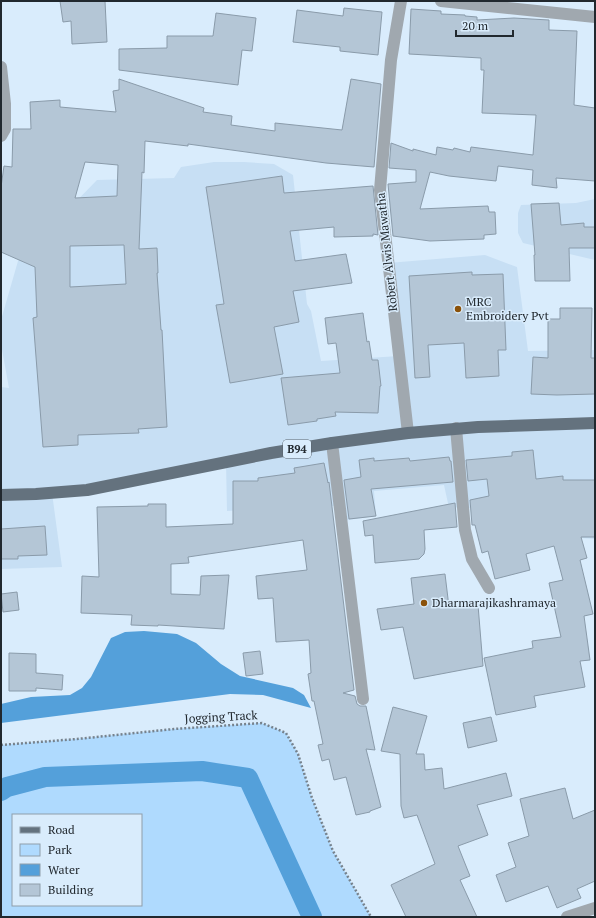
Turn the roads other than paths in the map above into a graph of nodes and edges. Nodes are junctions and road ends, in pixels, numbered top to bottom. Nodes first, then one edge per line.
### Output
1 (401, 1) edge
2 (441, 1) edge
3 (528, 5) edge
4 (595, 17) edge
5 (1, 67) edge
6 (1, 136) edge
7 (595, 423) edge
8 (456, 428) junction
9 (408, 432) junction
10 (332, 443) junction
11 (1, 495) edge
12 (489, 588) dead end
13 (363, 699) dead end
14 (595, 908) edge
15 (568, 917) edge

1 - 9 street, Robert Alwis Mawatha
2 - 3 street
3 - 4 street
5 - 6 street
7 - 8 main road, B94
8 - 9 main road, B94
8 - 12 street
9 - 10 main road, B94
10 - 11 main road, B94
10 - 13 street
14 - 15 street

